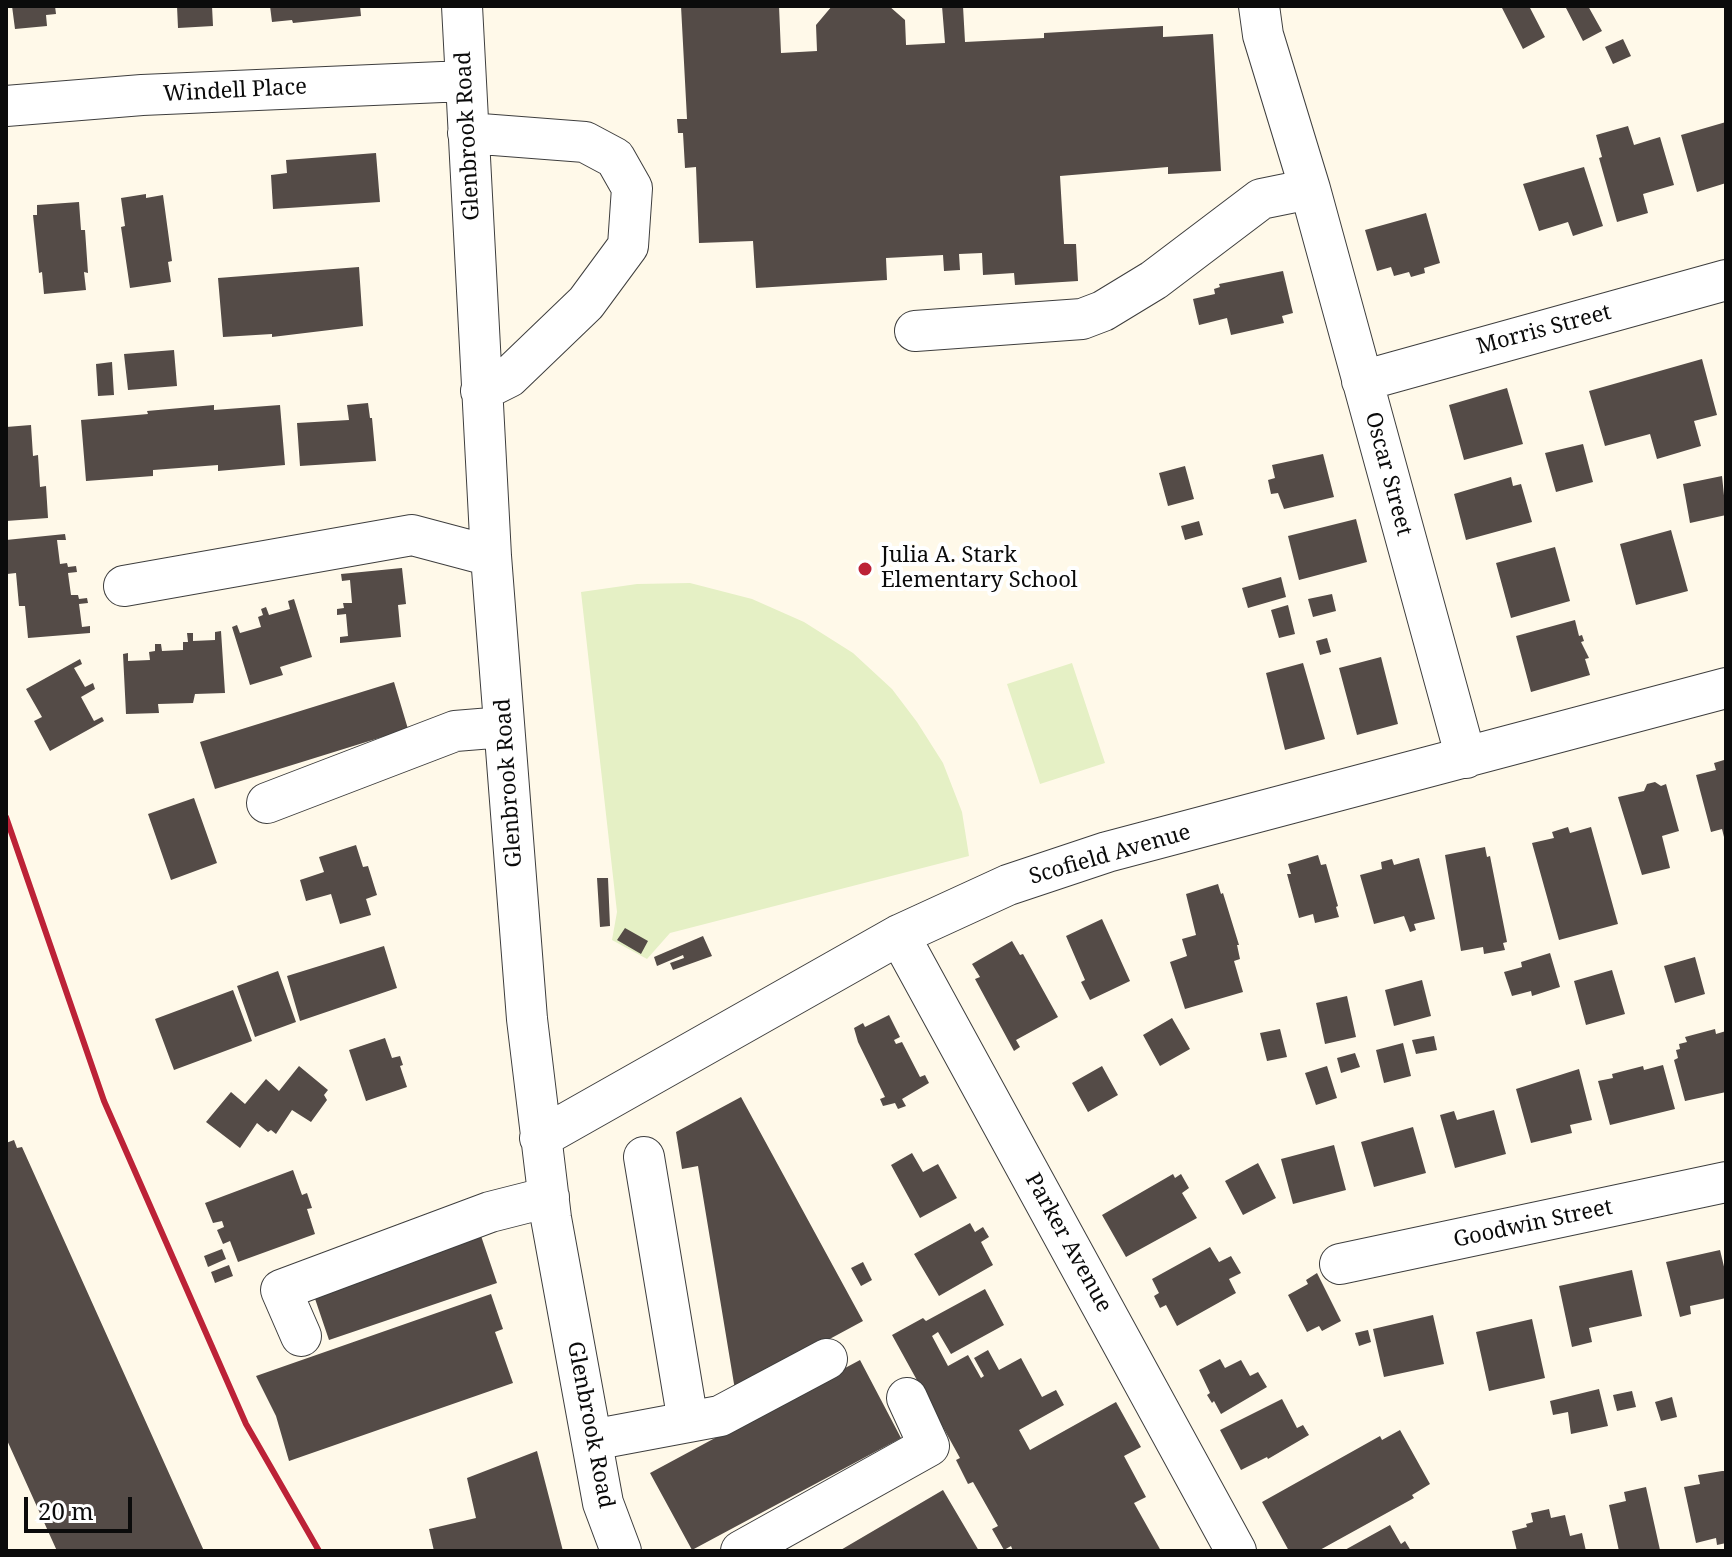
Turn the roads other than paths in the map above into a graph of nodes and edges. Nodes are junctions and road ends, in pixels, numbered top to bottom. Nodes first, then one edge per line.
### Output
1 (462, 6) edge
2 (1259, 6) edge
3 (465, 81) junction
4 (6, 106) edge
5 (468, 133) junction
6 (1310, 189) junction
7 (1726, 280) edge
8 (915, 331) dead end
9 (1362, 381) junction
10 (481, 391) junction
11 (491, 556) junction
12 (124, 586) dead end
13 (1726, 688) edge
14 (504, 727) junction
15 (1466, 758) junction
16 (267, 803) dead end
17 (899, 935) junction
18 (540, 1138) junction
19 (644, 1157) dead end
20 (1726, 1182) edge
21 (549, 1197) junction
22 (1340, 1264) dead end
23 (301, 1336) dead end
24 (827, 1359) dead end
25 (907, 1398) dead end
26 (688, 1422) junction
27 (592, 1440) junction
28 (621, 1551) edge
29 (741, 1551) edge
30 (1236, 1551) edge

1 - 3 street, Glenbrook Road
2 - 6 street, Oscar Street
3 - 4 street, Windell Place
3 - 5 street, Glenbrook Road
5 - 10 street, Glenbrook Road
5 - 10 street
6 - 8 street
6 - 9 street, Oscar Street
7 - 9 street, Morris Street
9 - 15 street, Oscar Street
10 - 11 street, Glenbrook Road
11 - 12 street
11 - 14 street, Glenbrook Road
13 - 15 street, Scofield Avenue
14 - 16 street
14 - 18 street, Glenbrook Road
15 - 17 street, Scofield Avenue
17 - 18 street, Scofield Avenue
17 - 30 street, Parker Avenue
18 - 21 street, Glenbrook Road
19 - 26 street
20 - 22 street, Goodwin Street
21 - 23 street
21 - 27 street, Glenbrook Road
24 - 26 street
25 - 29 street
26 - 27 street
27 - 28 street, Glenbrook Road

